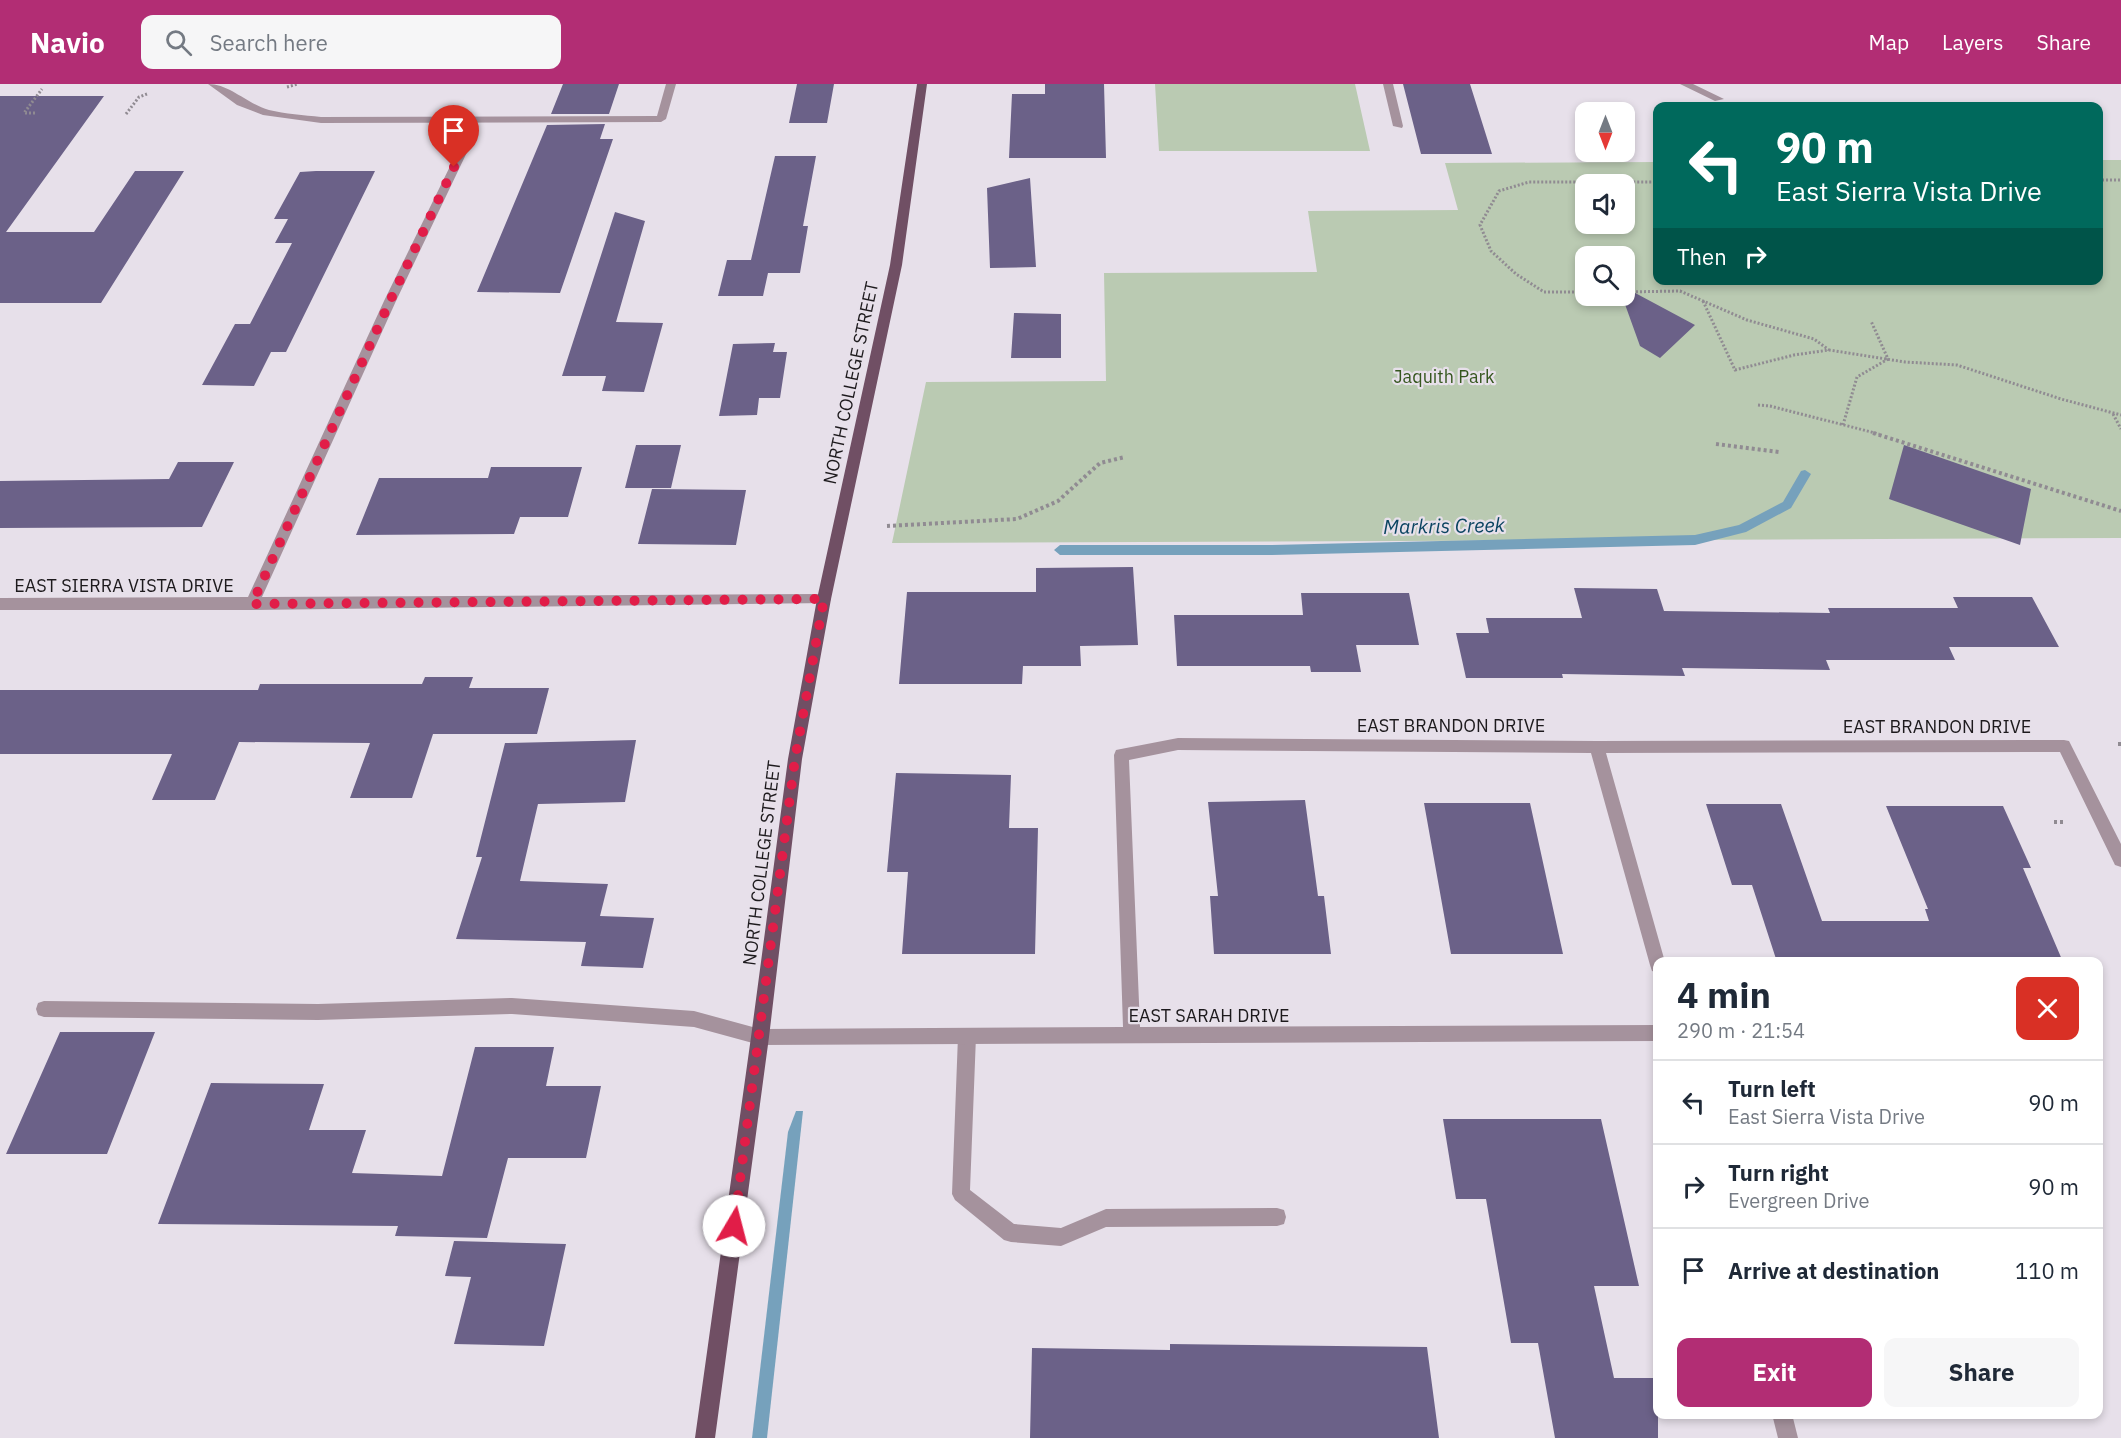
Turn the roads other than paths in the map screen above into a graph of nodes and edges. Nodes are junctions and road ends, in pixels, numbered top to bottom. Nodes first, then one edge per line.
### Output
1 (213, 84) edge
2 (671, 84) edge
3 (922, 84) edge
4 (1388, 84) edge
5 (1685, 84) edge
6 (1719, 99) dead end
7 (1398, 126) dead end
8 (464, 148) dead end
9 (824, 599) junction
10 (0, 604) edge
11 (252, 604) junction
12 (1597, 747) junction
13 (2121, 860) edge
14 (1656, 957) edge
15 (44, 1009) dead end
16 (1653, 1033) edge
17 (966, 1036) junction
18 (1132, 1036) junction
19 (760, 1037) junction
20 (1277, 1217) dead end
21 (1783, 1419) edge
22 (705, 1438) edge
23 (1788, 1438) edge

1 - 2 street
3 - 9 main road, NORTH COLLEGE STREET
4 - 7 street
5 - 6 street
8 - 11 street
9 - 11 street, EAST SIERRA VISTA DRIVE
9 - 19 main road, NORTH COLLEGE STREET
10 - 11 street, EAST SIERRA VISTA DRIVE
12 - 13 street, EAST BRANDON DRIVE
12 - 14 street
12 - 18 street, EAST BRANDON DRIVE
15 - 19 street, EAST SARAH DRIVE
16 - 18 street, EAST SARAH DRIVE
17 - 18 street, EAST SARAH DRIVE
17 - 19 street, EAST SARAH DRIVE
17 - 20 street
19 - 22 main road, NORTH COLLEGE STREET
21 - 23 street

